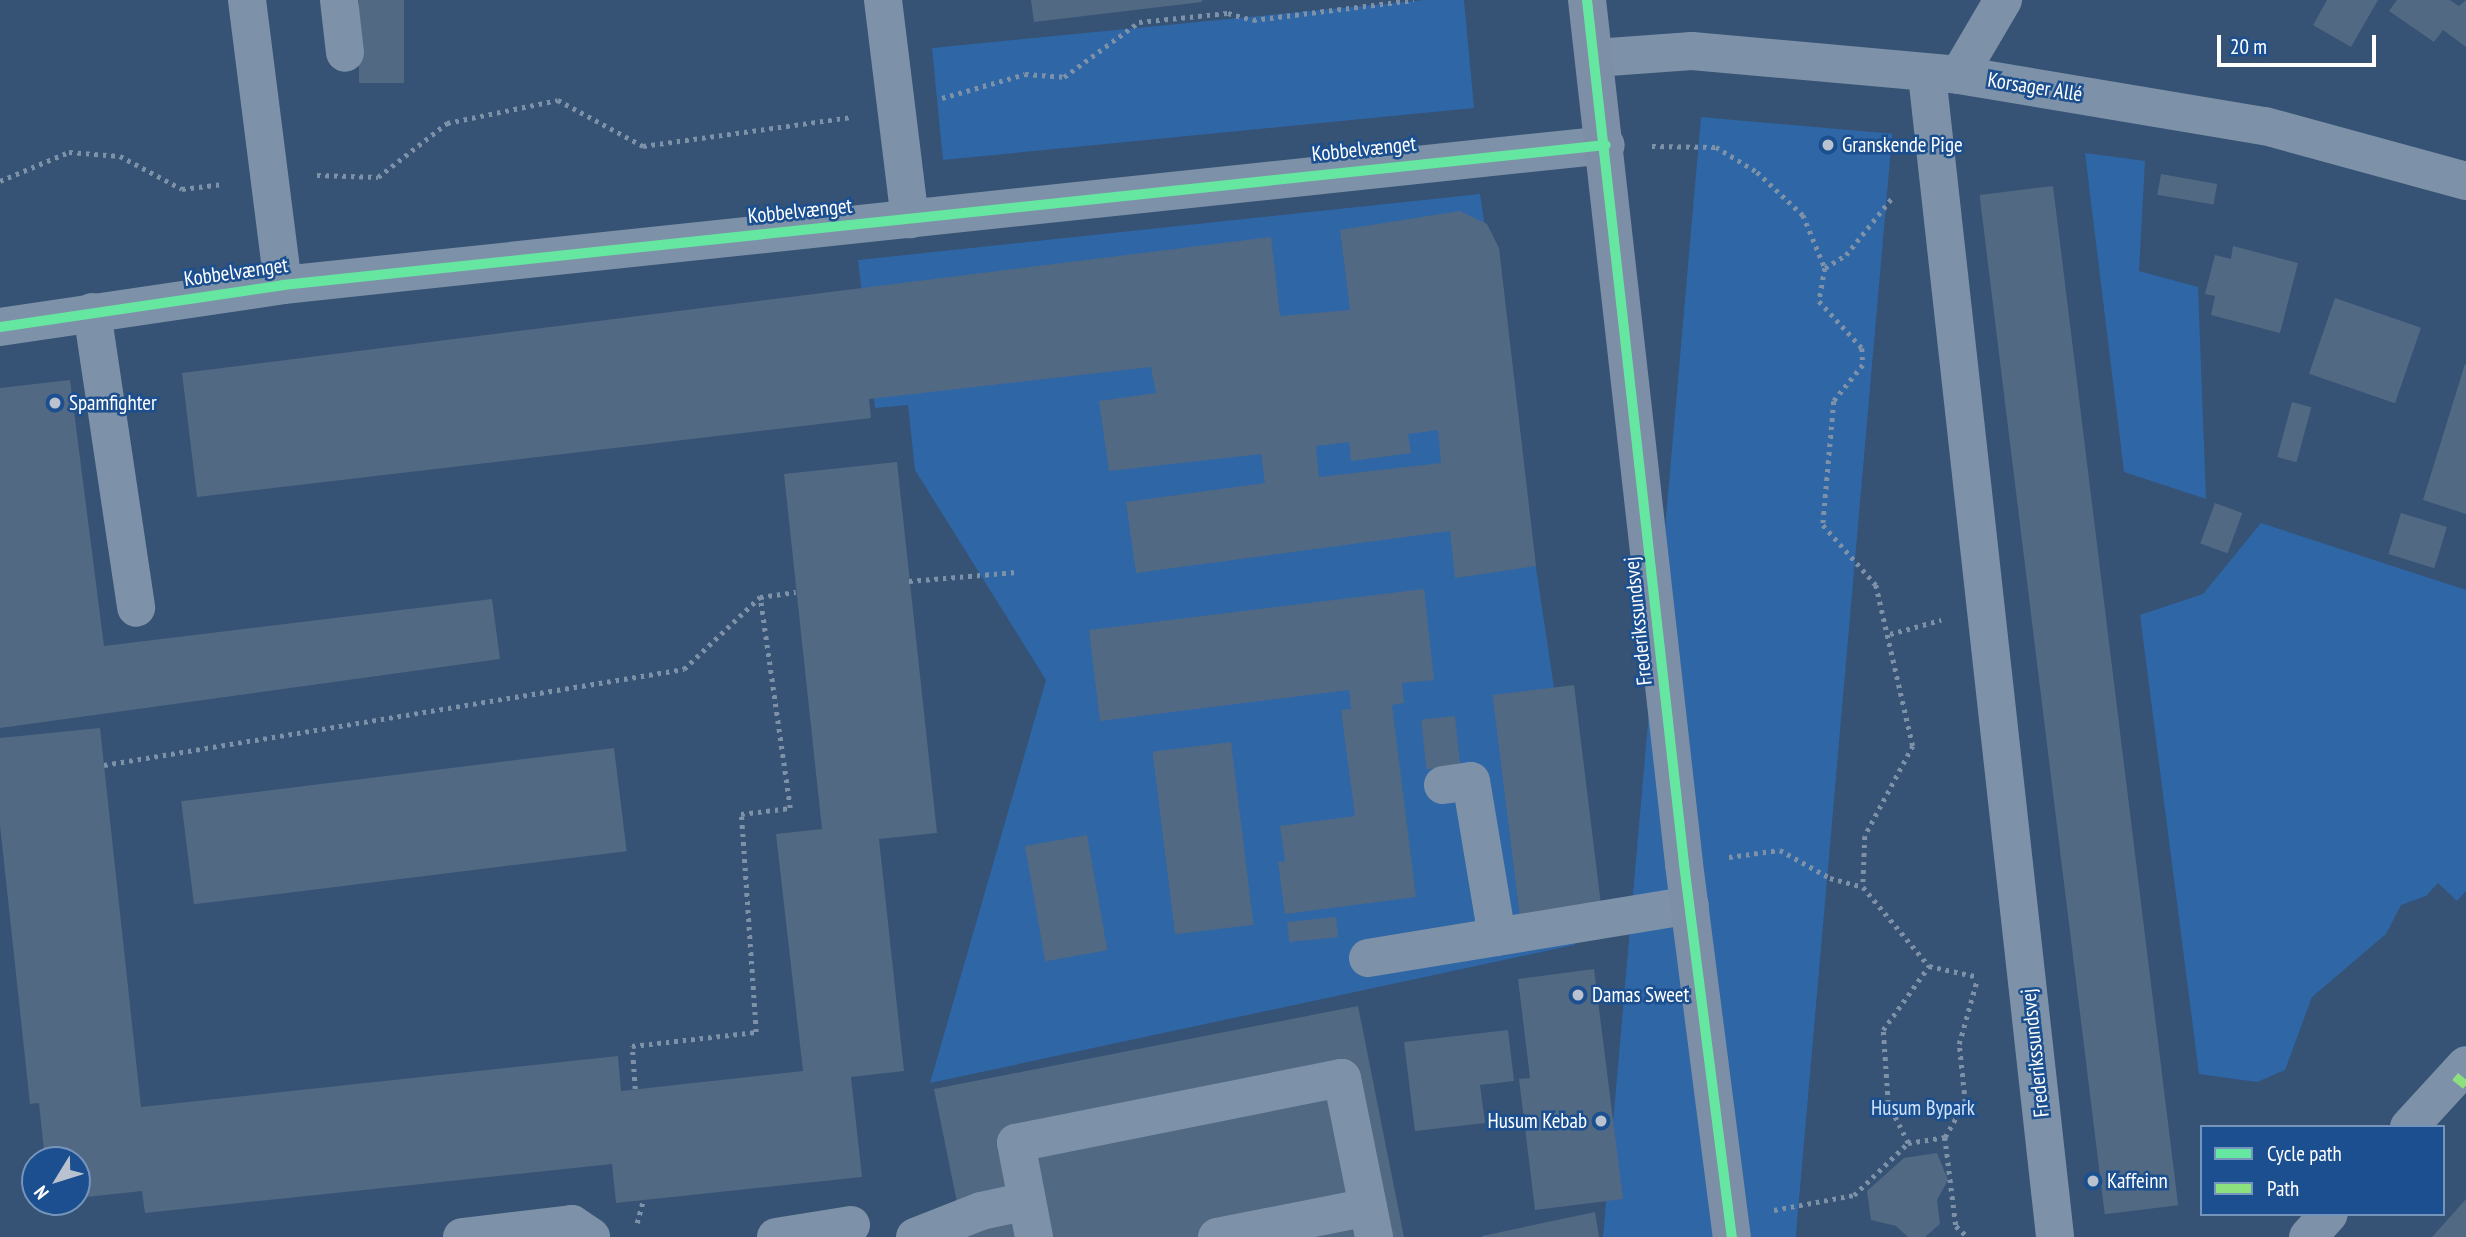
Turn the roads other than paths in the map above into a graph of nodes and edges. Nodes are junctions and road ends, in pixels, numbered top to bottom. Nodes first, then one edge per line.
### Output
1 (247, 0) edge
2 (339, 0) edge
3 (883, 0) edge
4 (1587, 0) edge
5 (2003, 0) edge
6 (345, 53) dead end
7 (1595, 58) junction
8 (1943, 75) junction
9 (1606, 145) junction
10 (2466, 181) edge
11 (910, 219) junction
12 (283, 285) junction
13 (92, 312) junction
14 (0, 327) edge
15 (136, 608) dead end
16 (1443, 785) dead end
17 (1690, 905) junction
18 (1497, 937) junction
19 (1368, 958) dead end
20 (2466, 1065) edge
21 (2411, 1125) edge
22 (2327, 1216) edge
23 (1030, 1219) edge
24 (1371, 1222) edge
25 (851, 1225) dead end
26 (1731, 1228) edge
27 (462, 1237) edge
28 (591, 1237) edge
29 (776, 1237) edge
30 (915, 1237) edge
31 (1217, 1237) edge
32 (2055, 1237) edge
33 (2308, 1237) edge

1 - 12 street
2 - 6 street
3 - 11 street
4 - 7 main road, Frederikssundsvej
5 - 8 street
7 - 8 street, Korsager Allé
7 - 9 main road, Frederikssundsvej
8 - 10 street, Korsager Allé
8 - 32 street, Frederikssundsvej
9 - 11 street, Kobbelvænget
9 - 17 main road, Frederikssundsvej
11 - 12 street, Kobbelvænget
12 - 13 street, Kobbelvænget
13 - 14 street, Kobbelvænget
13 - 15 street
16 - 18 street
17 - 18 street
17 - 26 main road, Frederikssundsvej
18 - 19 street
20 - 21 street
22 - 33 street
23 - 24 street
23 - 30 street
24 - 31 street
25 - 29 street
27 - 28 street

